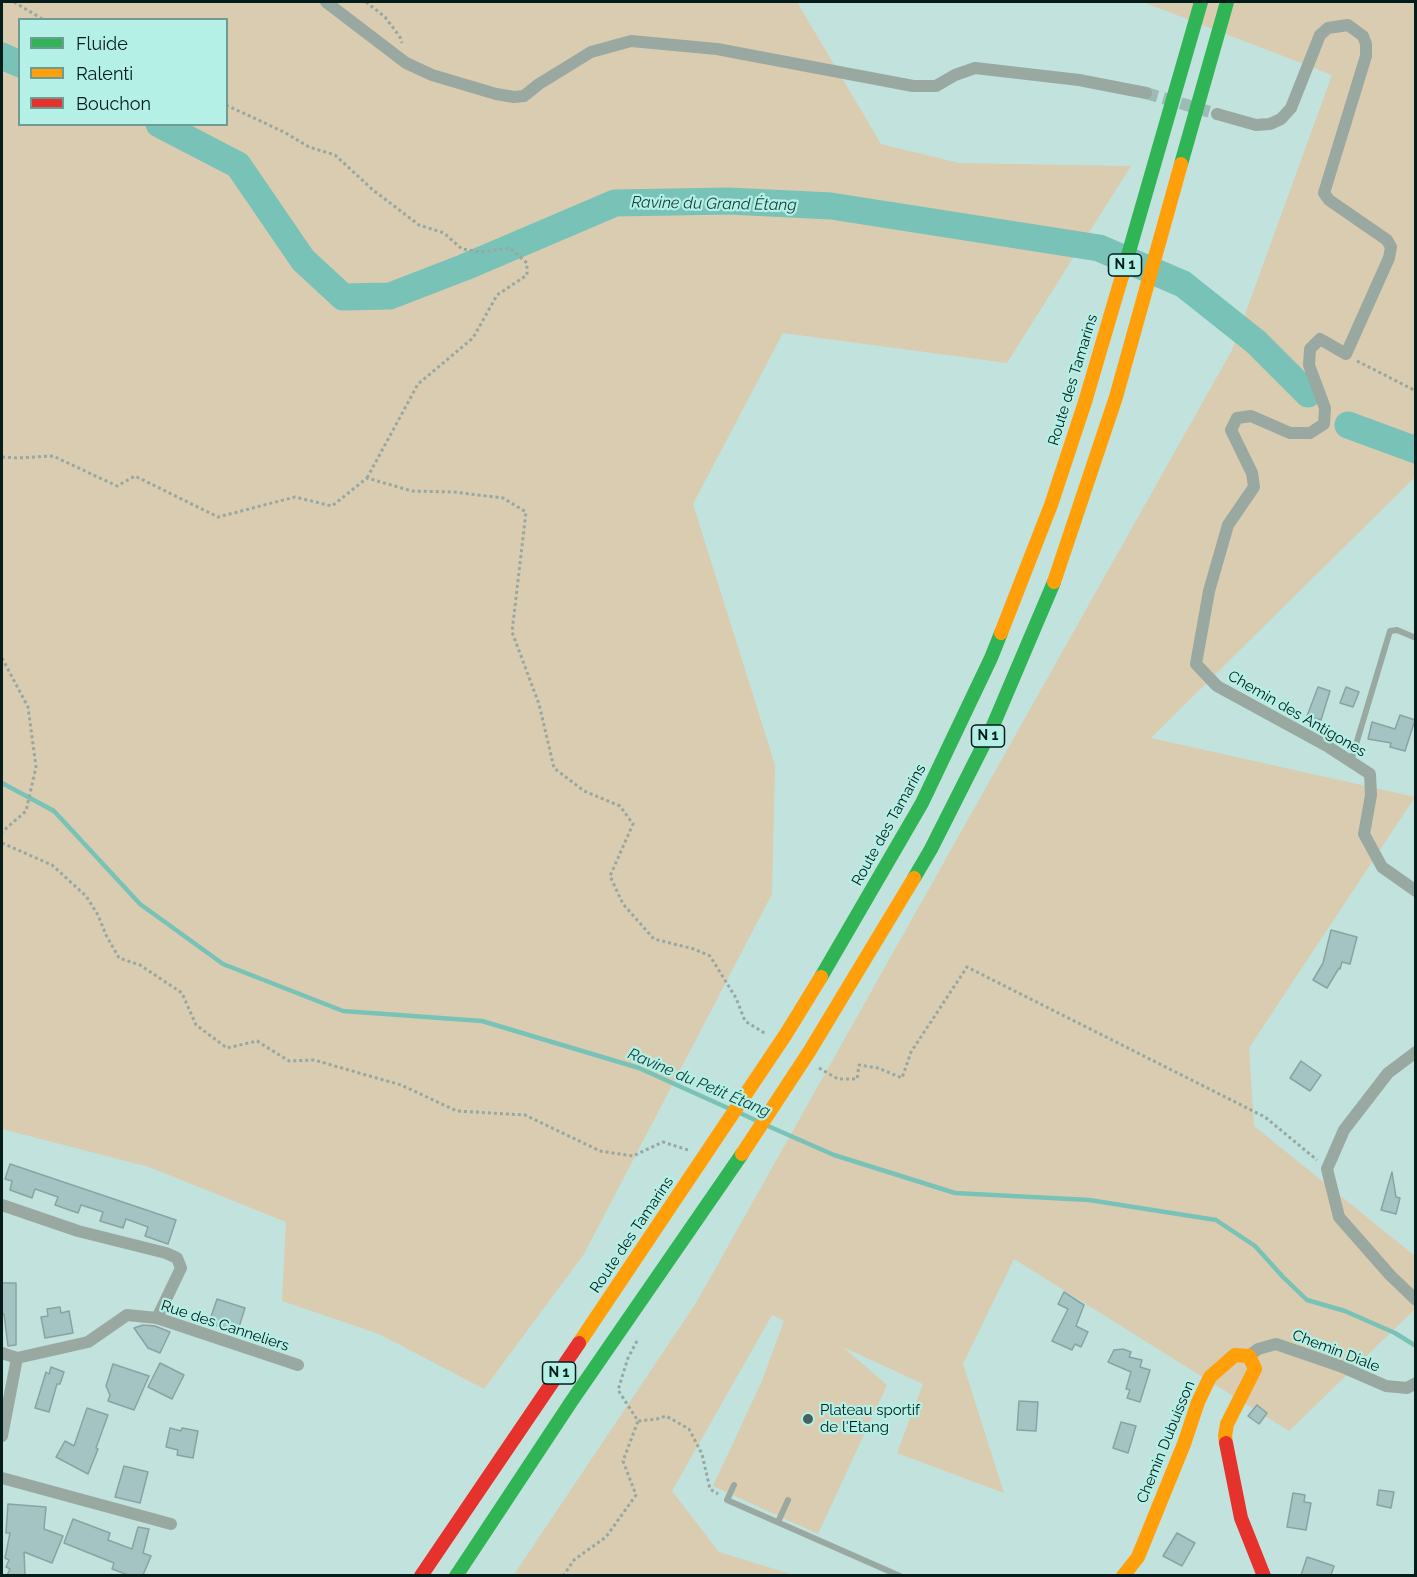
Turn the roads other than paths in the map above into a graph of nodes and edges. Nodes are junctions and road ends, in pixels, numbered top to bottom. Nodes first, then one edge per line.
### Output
1 (326, 2) edge
2 (1201, 2) edge
3 (1227, 2) edge
4 (1146, 93) tunnel mouth
5 (1217, 114) tunnel mouth
6 (1416, 638) edge
7 (1351, 762) junction
8 (1416, 891) edge
9 (1416, 1052) edge
10 (2, 1205) edge
11 (1416, 1300) edge
12 (157, 1318) junction
13 (2, 1353) edge
14 (1249, 1356) junction
15 (17, 1358) junction
16 (298, 1365) dead end
17 (1416, 1383) edge
18 (2, 1436) edge
19 (2, 1478) edge
20 (734, 1485) dead end
21 (788, 1500) dead end
22 (778, 1522) junction
23 (171, 1524) dead end
24 (421, 1575) edge
25 (456, 1575) edge
26 (900, 1575) edge
27 (1123, 1575) edge
28 (1264, 1575) edge

1 - 4 street
2 - 24 main road, Route des Tamarins / N 1
3 - 25 main road, N 1
5 - 7 street, Chemin des Antigones
6 - 7 lane
7 - 8 street, Chemin des Antigones
9 - 11 street
10 - 12 street
12 - 15 street, Rue des Canneliers
12 - 16 street, Rue des Canneliers
13 - 15 street
14 - 17 street, Chemin Diale
14 - 27 main road, Chemin Dubuisson
14 - 28 main road
15 - 18 street
19 - 23 street
20 - 22 lane
21 - 22 lane
22 - 26 lane

